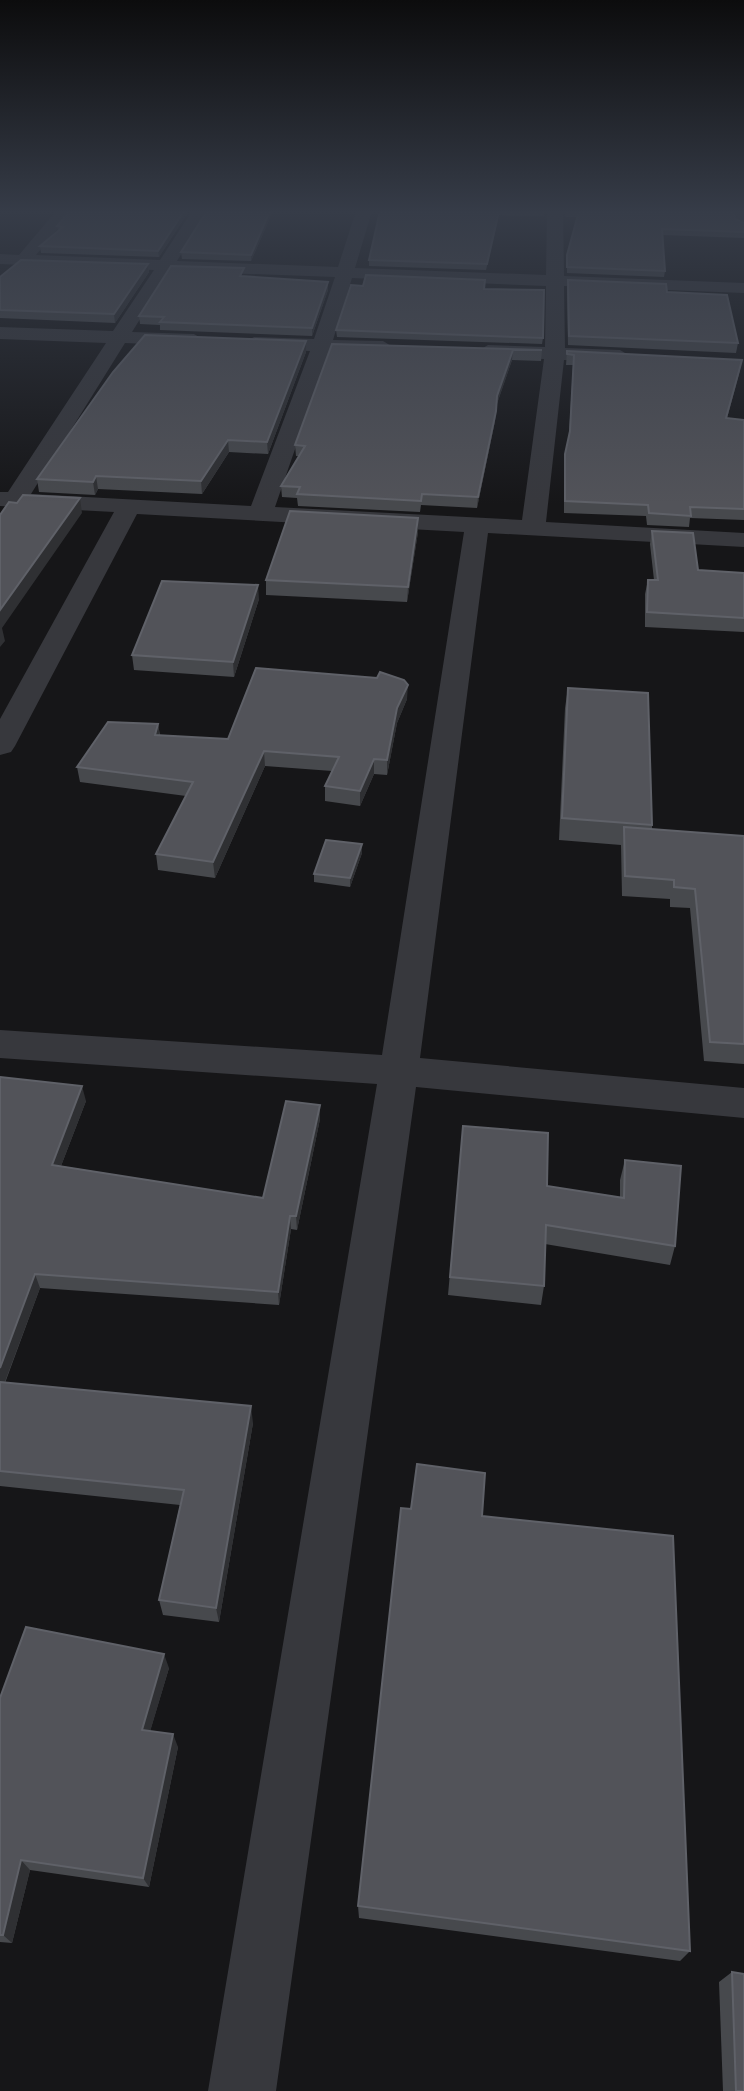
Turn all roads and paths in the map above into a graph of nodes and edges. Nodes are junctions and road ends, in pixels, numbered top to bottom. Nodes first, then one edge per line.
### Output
1 (139, 309) edge
2 (334, 309) edge
3 (556, 309) edge
4 (0, 334) edge
5 (120, 338) junction
6 (214, 341) edge
7 (241, 342) edge
8 (322, 345) junction
9 (404, 348) edge
10 (473, 350) edge
11 (555, 353) junction
12 (636, 357) edge
13 (8, 500) edge
14 (130, 506) junction
15 (261, 512) junction
16 (477, 525) junction
17 (533, 529) junction
18 (744, 540) edge
19 (0, 746) edge
20 (0, 1044) edge
21 (399, 1072) junction
22 (744, 1103) edge
23 (242, 2091) edge

1 - 5 street
2 - 8 street
3 - 11 street
4 - 5 street
5 - 6 street
5 - 13 street
7 - 8 street
8 - 9 street
8 - 15 street
10 - 11 street
11 - 12 street
11 - 17 street
13 - 14 street
14 - 15 street
14 - 19 street
15 - 16 street
16 - 17 street
16 - 21 street
17 - 18 street
20 - 21 street
21 - 22 street
21 - 23 street

